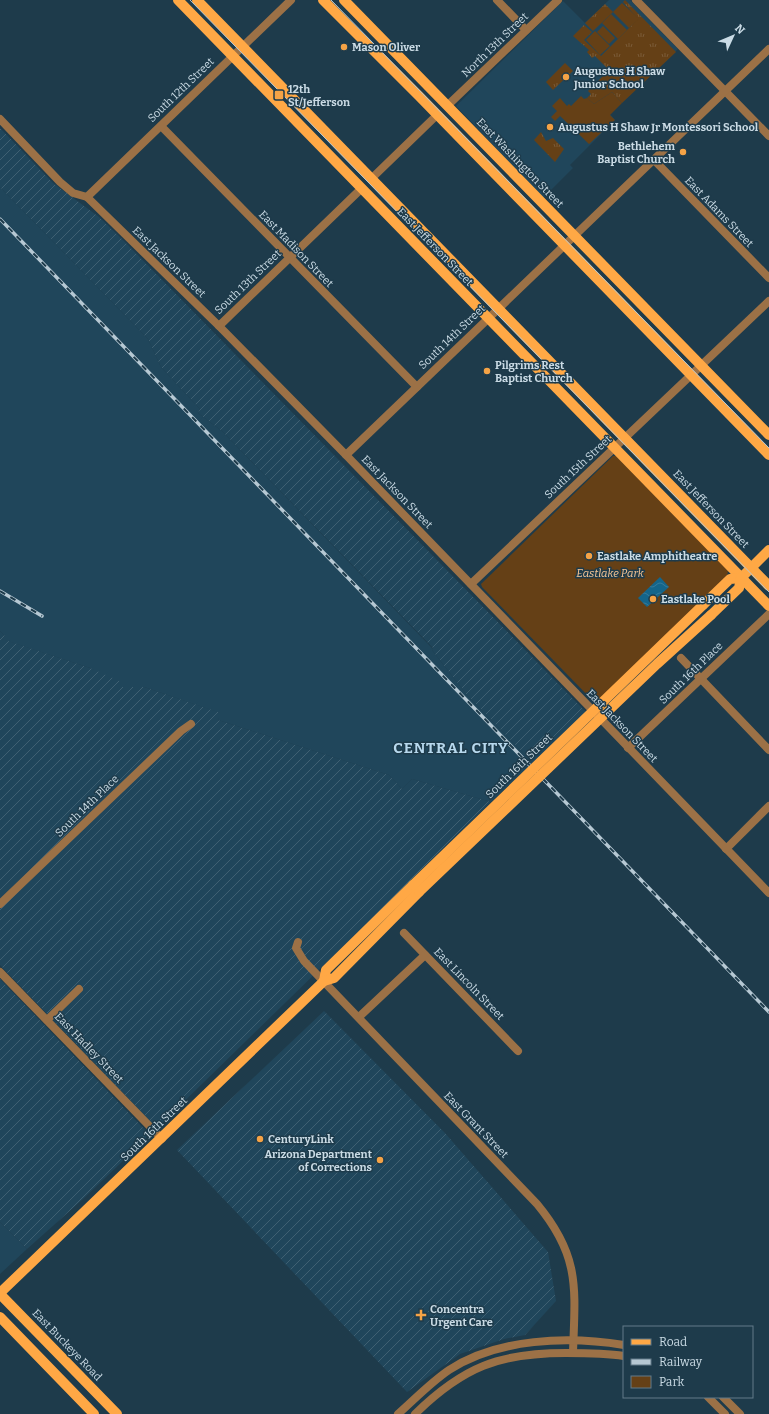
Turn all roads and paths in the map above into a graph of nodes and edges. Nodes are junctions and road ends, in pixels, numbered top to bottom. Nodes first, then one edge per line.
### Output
1 (178, 0) edge
2 (197, 0) edge
3 (291, 0) edge
4 (323, 0) edge
5 (344, 0) edge
6 (497, 0) edge
7 (558, 0) edge
8 (636, 0) edge
9 (374, 30) junction
10 (526, 30) junction
11 (243, 46) junction
12 (769, 49) edge
13 (232, 56) junction
14 (725, 91) junction
15 (419, 96) junction
16 (447, 106) junction
17 (437, 115) junction
18 (0, 119) edge
19 (160, 126) junction
20 (769, 136) edge
21 (654, 160) junction
22 (372, 178) junction
23 (362, 188) junction
24 (87, 197) junction
25 (392, 200) junction
26 (574, 236) junction
27 (564, 245) junction
28 (427, 256) junction
29 (290, 257) junction
30 (769, 278) edge
31 (769, 301) edge
32 (498, 308) junction
33 (648, 312) junction
34 (488, 318) junction
35 (219, 326) junction
36 (679, 363) junction
37 (701, 366) junction
38 (691, 375) junction
39 (417, 387) junction
40 (769, 435) edge
41 (625, 438) junction
42 (615, 447) junction
43 (636, 450) junction
44 (346, 455) junction
45 (769, 455) edge
46 (675, 510) junction
47 (769, 550) edge
48 (751, 568) junction
49 (741, 578) junction
50 (471, 584) junction
51 (769, 586) edge
52 (769, 606) edge
53 (769, 614) edge
54 (681, 658) dead end
55 (701, 679) junction
56 (191, 724) dead end
57 (628, 748) junction
58 (769, 750) edge
59 (769, 806) edge
60 (726, 849) junction
61 (416, 889) junction
62 (769, 893) edge
63 (0, 904) edge
64 (404, 933) dead end
65 (298, 942) dead end
66 (425, 955) junction
67 (0, 972) edge
68 (324, 981) junction
69 (79, 989) dead end
70 (359, 1018) junction
71 (47, 1020) junction
72 (518, 1051) dead end
73 (162, 1139) junction
74 (0, 1293) edge
75 (0, 1317) edge
76 (573, 1342) junction
77 (623, 1345) edge
78 (573, 1353) junction
79 (623, 1356) edge
80 (709, 1398) edge
81 (724, 1398) edge
82 (94, 1414) edge
83 (117, 1414) edge
84 (398, 1414) edge
85 (415, 1414) edge
86 (725, 1414) edge
87 (740, 1414) edge

1 - 13 main road, East Jefferson Street
2 - 11 main road, East Jefferson Street
3 - 11 street, South 12th Street
4 - 15 main road, East Washington Street
5 - 9 main road, East Washington Street
6 - 10 street
7 - 10 street, North 13th Street
8 - 14 street
9 - 15 main road, East Washington Street
9 - 16 main road, East Washington Street
10 - 16 street, North 13th Street
11 - 13 street, South 12th Street
11 - 22 main road, East Jefferson Street
12 - 14 street, South 14th Street
13 - 19 street, South 12th Street
13 - 23 main road, East Jefferson Street
14 - 20 street
14 - 21 street, South 14th Street
15 - 17 main road, East Washington Street
16 - 26 main road, East Washington Street
17 - 22 street
17 - 27 main road, East Washington Street
18 - 24 street, East Jackson Street
19 - 24 street, South 12th Street
19 - 29 street, East Madison Street
21 - 26 street, South 14th Street
21 - 30 street, East Adams Street
22 - 25 main road, East Jefferson Street
23 - 28 main road, East Jefferson Street
23 - 29 street, South 13th Street
24 - 35 street, East Jackson Street
25 - 28 main road
25 - 32 main road, East Jefferson Street
26 - 27 street, South 14th Street
26 - 33 main road, East Washington Street
27 - 32 street, South 14th Street
27 - 36 main road, East Washington Street
28 - 34 main road, East Jefferson Street
29 - 35 street, South 13th Street
29 - 39 street, East Madison Street
31 - 37 street, South 15th Street
32 - 34 street, South 14th Street
32 - 41 main road, East Jefferson Street
33 - 36 main road, East Washington Street
33 - 37 main road, East Washington Street
34 - 39 street, South 14th Street
34 - 42 main road, East Jefferson Street
35 - 44 street, East Jackson Street
36 - 38 main road, East Washington Street
37 - 38 street, South 15th Street
37 - 40 main road, East Washington Street
38 - 41 street, South 15th Street
38 - 45 main road, East Washington Street
39 - 44 street, South 14th Street
41 - 42 street, South 15th Street
41 - 43 main road, East Jefferson Street
42 - 46 main road, East Jefferson Street
42 - 50 street, South 15th Street
43 - 46 main road, East Jefferson Street
43 - 48 main road, East Jefferson Street
44 - 50 street, East Jackson Street
46 - 49 main road, East Jefferson Street
47 - 48 main road, South 16th Street
48 - 49 main road, South 16th Street
48 - 51 main road, East Jefferson Street
49 - 52 main road, East Jefferson Street
49 - 61 main road, South 16th Street, bridge
49 - 61 main road, South 16th Street, bridge
50 - 57 street, East Jackson Street
53 - 55 street, South 16th Place
54 - 55 street
55 - 57 street, South 16th Place
55 - 58 street
56 - 63 street, South 14th Place
57 - 60 street, East Jackson Street
59 - 60 street
60 - 62 street, East Jackson Street
61 - 68 main road, South 16th Street
64 - 66 street, East Lincoln Street
65 - 68 street, East Grant Street
66 - 70 street
66 - 72 street, East Lincoln Street
67 - 71 street, East Hadley Street
68 - 70 street, East Grant Street
68 - 73 main road, South 16th Street
69 - 71 street
70 - 76 street, East Grant Street
71 - 73 street, East Hadley Street
73 - 74 main road, South 16th Street
74 - 83 main road, East Buckeye Road
75 - 82 main road
76 - 77 street
76 - 78 street, East Grant Street
76 - 84 street
78 - 79 street
78 - 85 street
80 - 86 street
81 - 87 street

